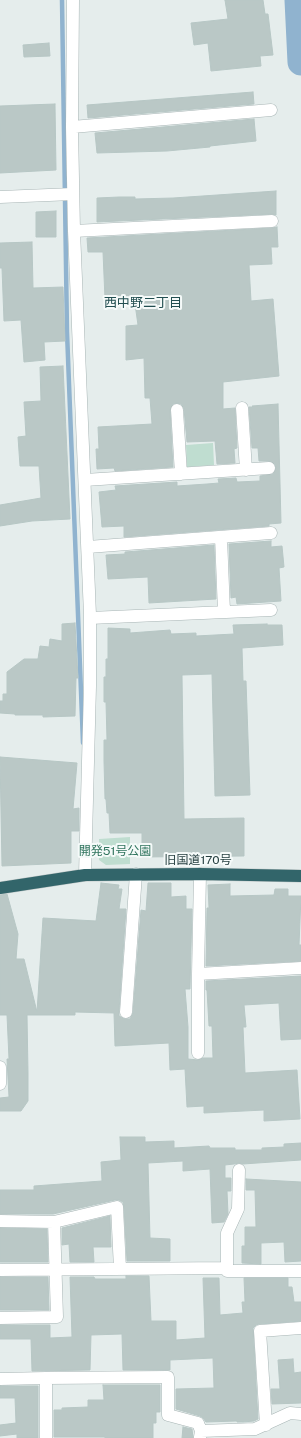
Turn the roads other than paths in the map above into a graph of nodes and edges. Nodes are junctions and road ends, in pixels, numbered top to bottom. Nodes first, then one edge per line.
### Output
1 (73, 0) edge
2 (271, 110) dead end
3 (72, 127) junction
4 (74, 194) junction
5 (0, 196) edge
6 (272, 221) dead end
7 (74, 231) junction
8 (242, 408) dead end
9 (177, 410) dead end
10 (269, 468) dead end
11 (246, 470) junction
12 (181, 474) junction
13 (85, 480) junction
14 (271, 533) dead end
15 (221, 537) junction
16 (88, 547) junction
17 (271, 610) dead end
18 (224, 612) junction
19 (90, 618) junction
20 (136, 874) junction
21 (200, 874) junction
22 (85, 875) junction
23 (300, 876) edge
24 (0, 888) edge
25 (301, 968) edge
26 (198, 974) junction
27 (126, 1012) dead end
28 (198, 1053) dead end
29 (0, 1067) edge
30 (0, 1084) edge
31 (239, 1170) dead end
32 (0, 1221) edge
33 (54, 1222) junction
34 (227, 1268) junction
35 (55, 1269) junction
36 (120, 1269) junction
37 (0, 1270) edge
38 (301, 1271) edge
39 (0, 1318) edge
40 (301, 1328) edge
41 (46, 1378) junction
42 (0, 1379) edge
43 (301, 1414) edge
44 (266, 1425) junction
45 (200, 1434) edge
46 (46, 1438) edge

1 - 3 street
2 - 3 street
3 - 4 street
4 - 5 street
4 - 7 street
6 - 7 street
7 - 13 street
8 - 11 street
9 - 12 street
10 - 11 street
11 - 12 street
12 - 13 street
13 - 16 street
14 - 15 street
15 - 16 street
15 - 18 street
16 - 19 street
17 - 18 street
18 - 19 street
19 - 22 street
20 - 21 highway, 旧国道170号
20 - 22 highway, 旧国道170号
20 - 27 street
21 - 23 highway, 旧国道170号
21 - 26 street
22 - 24 highway, 旧国道170号
25 - 26 street
26 - 28 street
29 - 30 street
31 - 34 street
32 - 33 street
33 - 35 street
33 - 36 street
34 - 36 street
34 - 38 street
35 - 36 street
35 - 37 street
35 - 39 street
40 - 44 street
41 - 42 street
41 - 45 street
41 - 46 street
43 - 44 street
44 - 45 street

